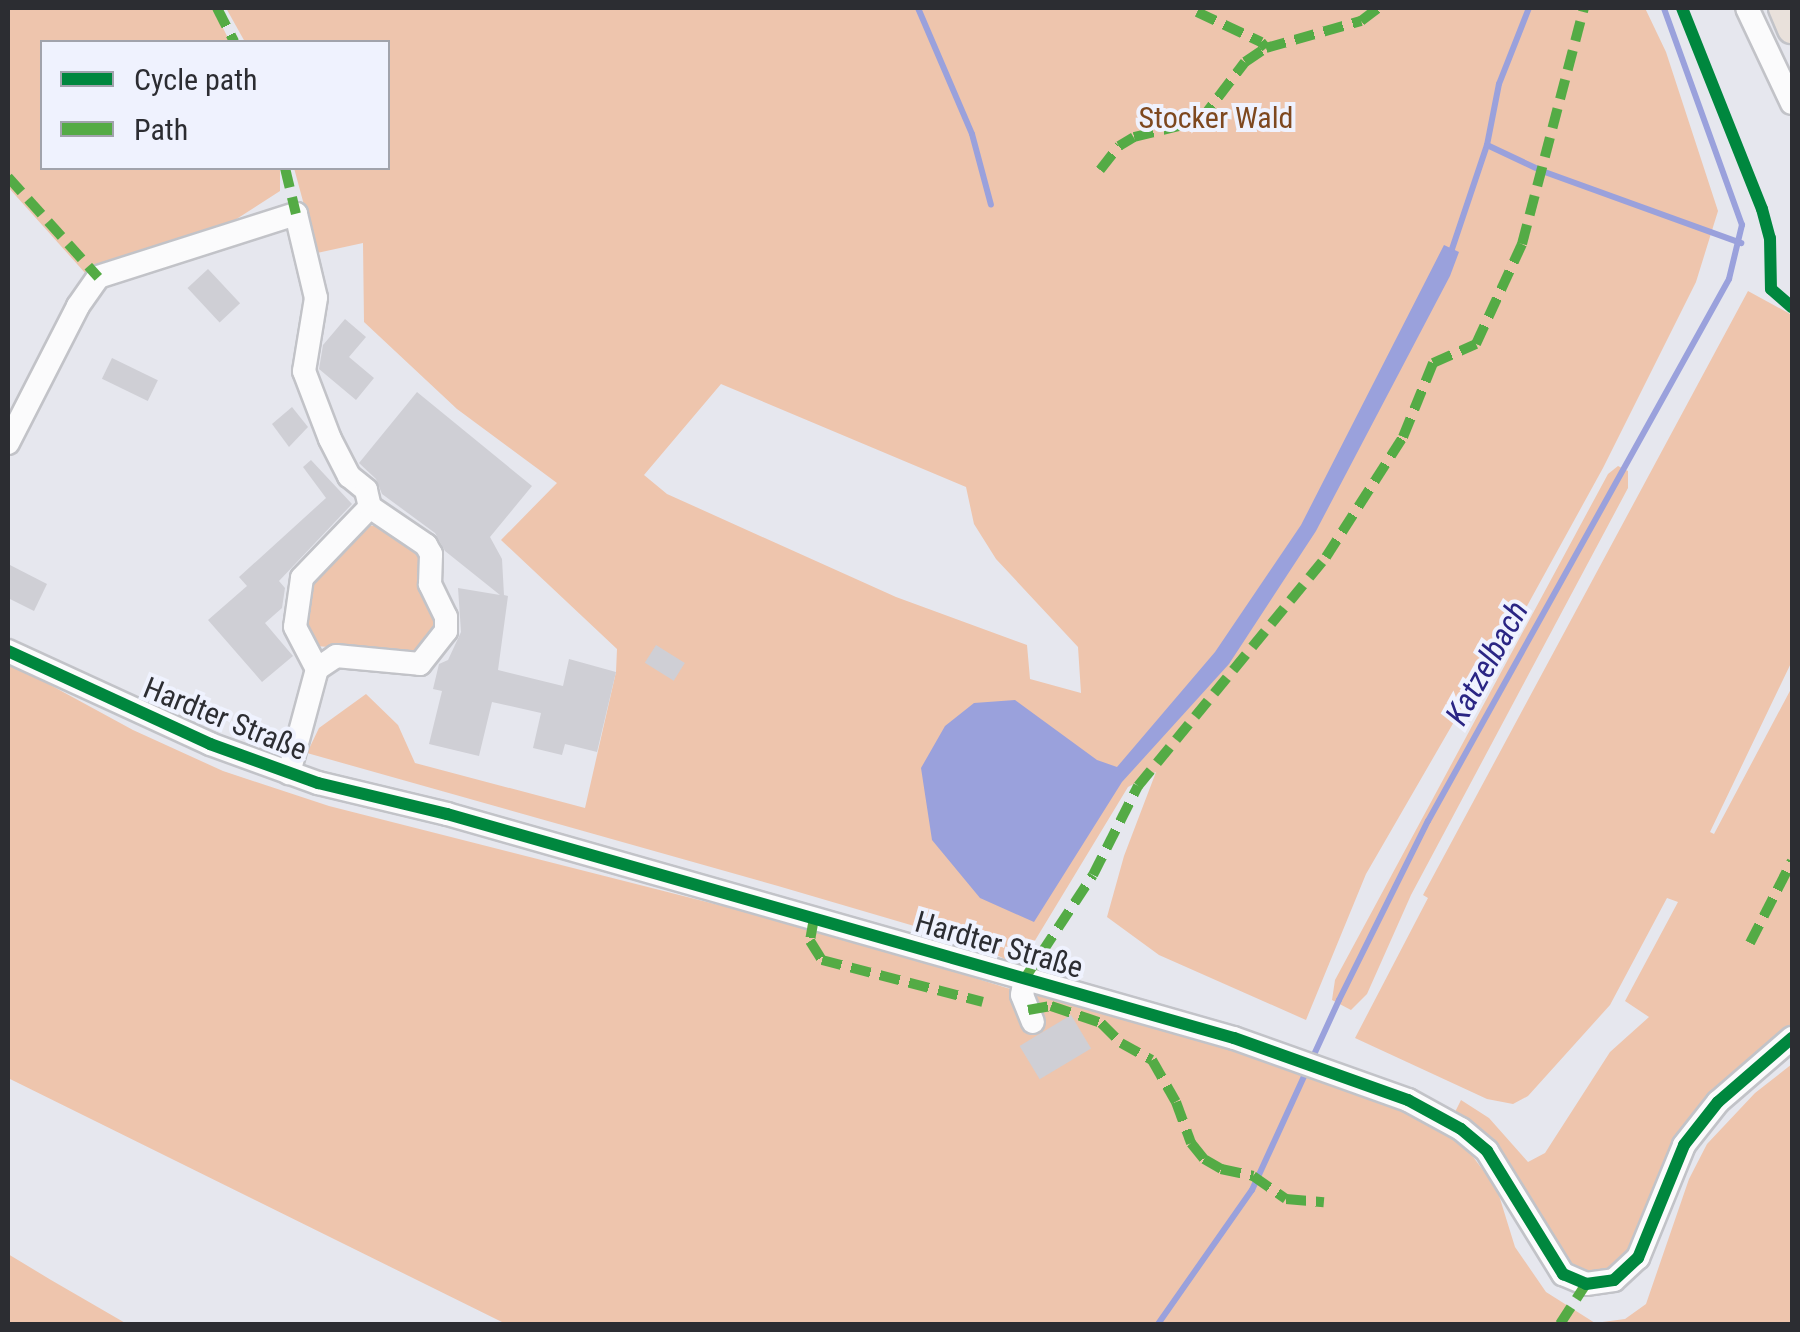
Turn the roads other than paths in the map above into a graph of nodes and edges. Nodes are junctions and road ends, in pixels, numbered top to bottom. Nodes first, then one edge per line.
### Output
1 (1747, 8) edge
2 (1783, 8) edge
3 (1792, 29) edge
4 (1792, 103) edge
5 (8, 443) edge
6 (370, 507) junction
7 (8, 650) edge
8 (317, 669) junction
9 (289, 773) junction
10 (1026, 978) junction
11 (1033, 1022) dead end
12 (1792, 1038) edge

1 - 4 street
2 - 3 main road
5 - 6 street
6 - 8 street
6 - 8 street
7 - 9 street, Hardter Straße
8 - 9 street
9 - 10 street, Hardter Straße
10 - 11 street
10 - 12 street, Hardter Straße

